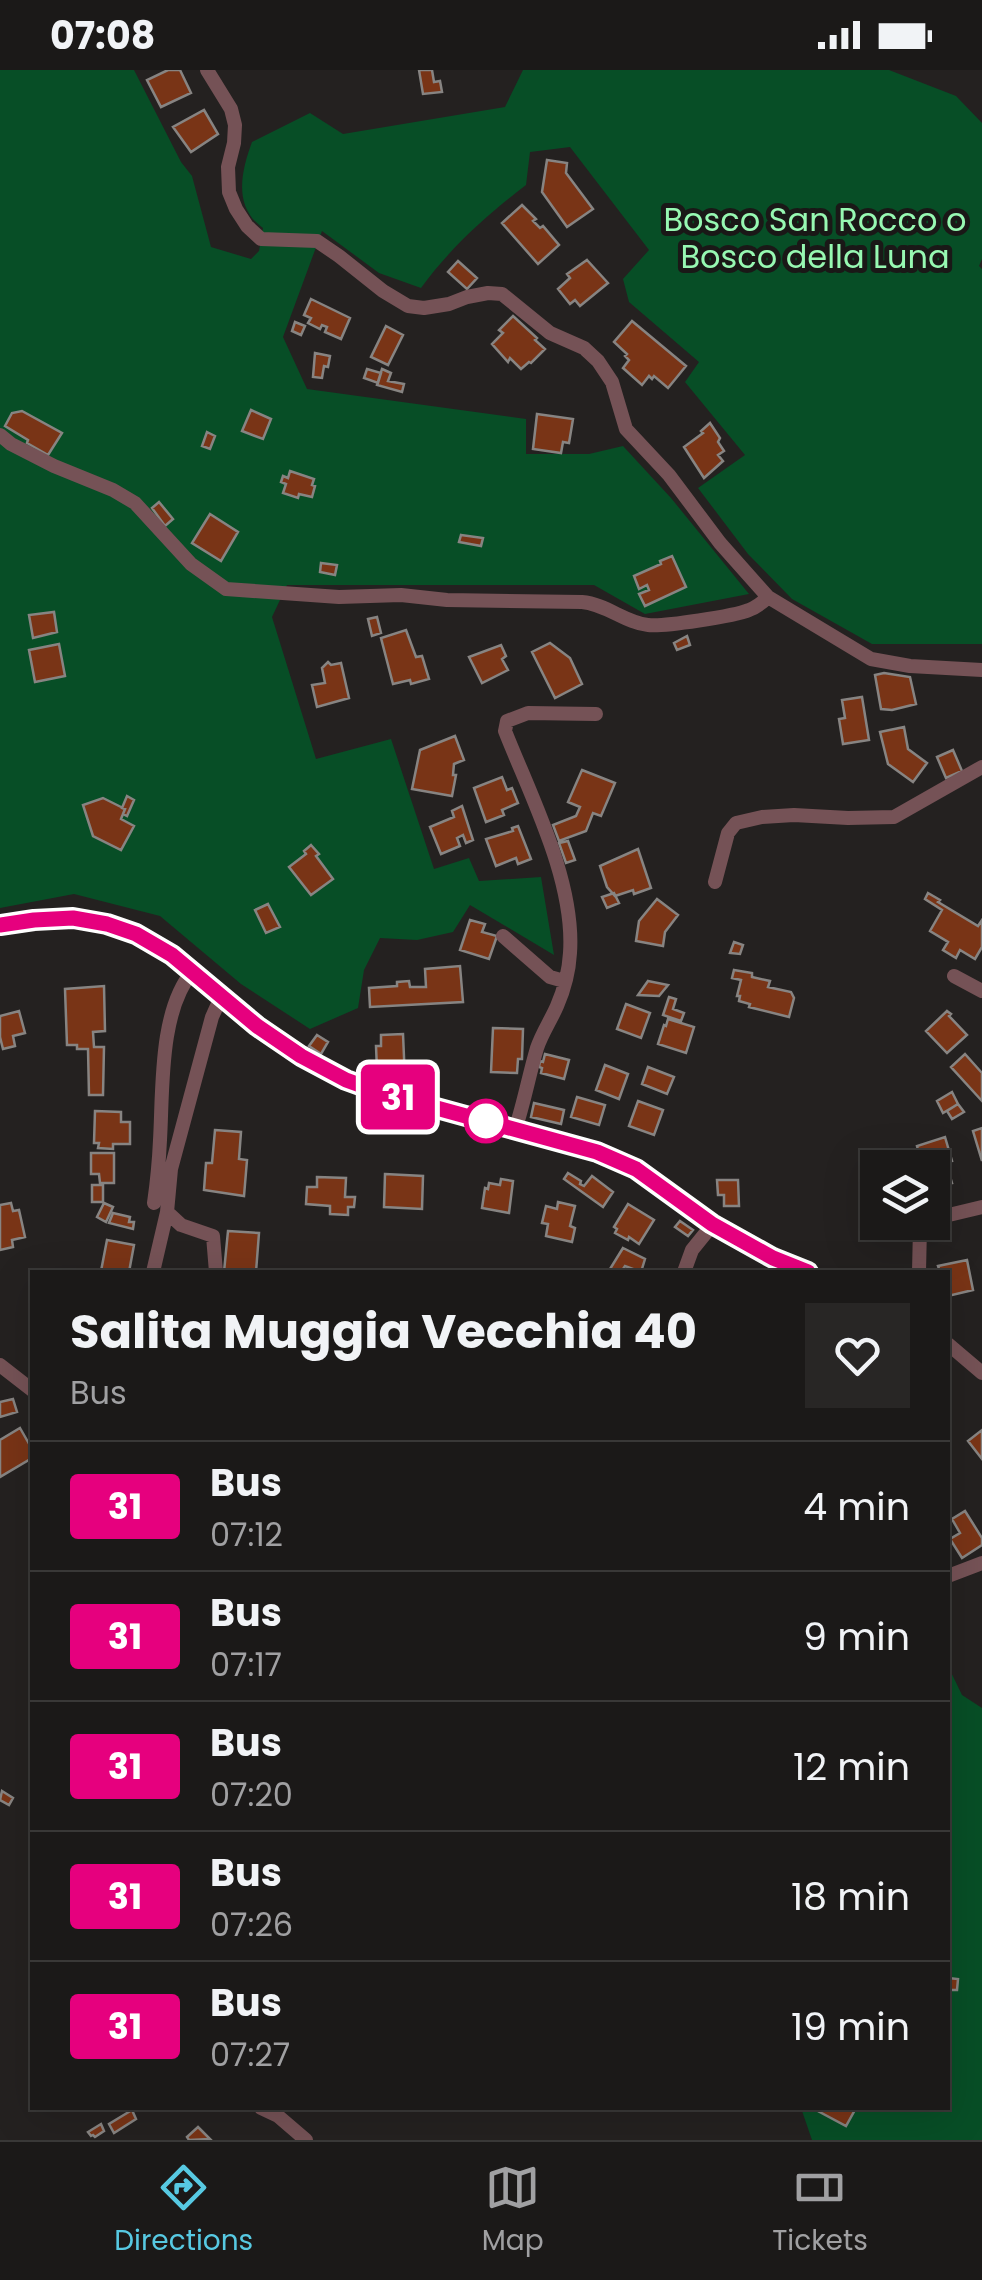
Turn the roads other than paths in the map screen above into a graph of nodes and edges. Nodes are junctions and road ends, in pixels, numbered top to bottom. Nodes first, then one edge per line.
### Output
1 (207, 70) edge
2 (0, 436) edge
3 (768, 597) junction
4 (982, 670) edge
5 (596, 714) dead end
6 (982, 767) edge
7 (715, 882) dead end
8 (0, 925) edge
9 (503, 936) dead end
10 (192, 972) junction
11 (954, 976) dead end
12 (564, 982) junction
13 (982, 991) edge
14 (221, 996) junction
15 (515, 1130) junction
16 (982, 1207) edge
17 (160, 1208) junction
18 (950, 1215) edge
19 (712, 1224) junction
20 (920, 1240) edge
21 (153, 1270) edge
22 (216, 1270) edge
23 (685, 1270) edge
24 (803, 1270) edge
25 (919, 1270) edge
26 (950, 1346) edge
27 (0, 1365) edge
28 (982, 1373) edge
29 (30, 1388) edge
30 (982, 1563) edge
31 (950, 1575) edge
32 (265, 2110) edge
33 (306, 2140) edge

1 - 3 street
2 - 3 street
3 - 4 street
5 - 12 street
6 - 7 street
8 - 10 street
9 - 12 street
10 - 14 street
10 - 17 street
11 - 13 street
12 - 15 street
14 - 15 street
14 - 17 street
15 - 19 street
16 - 18 street
17 - 21 street
17 - 22 street
19 - 23 street
19 - 24 street
20 - 25 street
26 - 28 street
27 - 29 street
30 - 31 street
32 - 33 street

